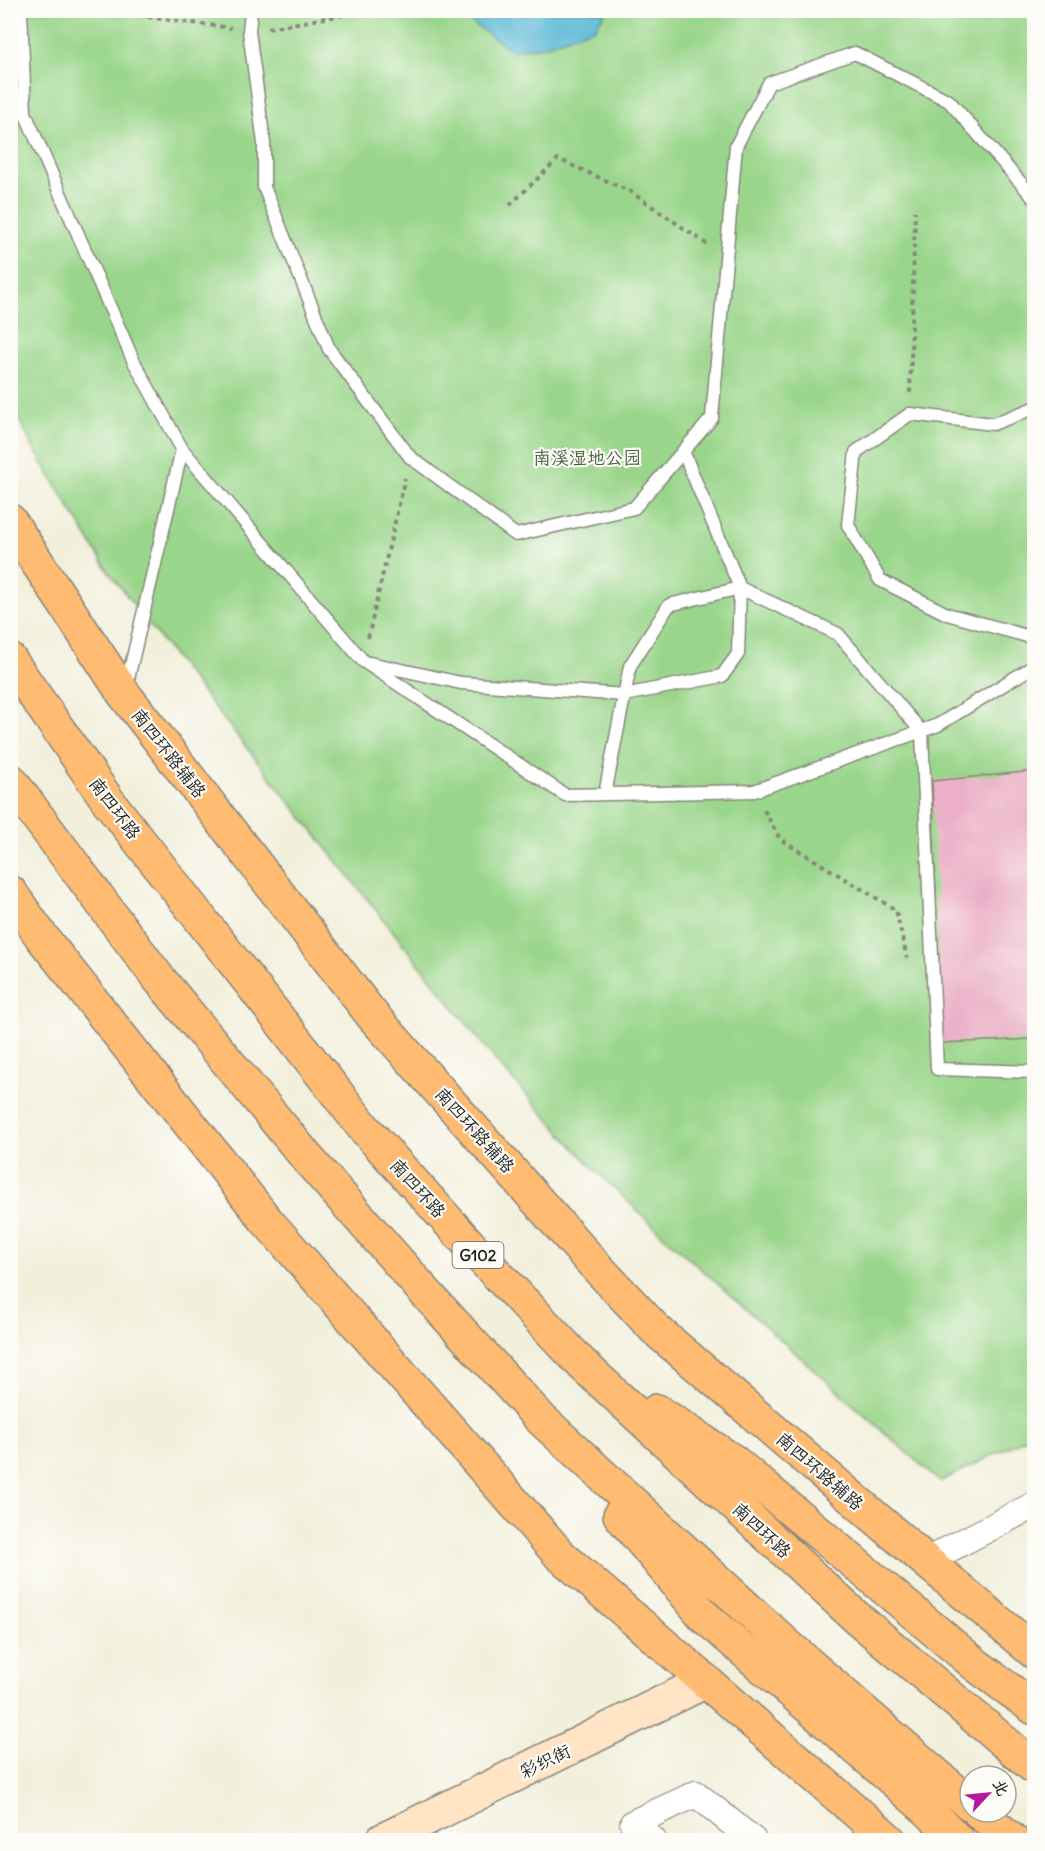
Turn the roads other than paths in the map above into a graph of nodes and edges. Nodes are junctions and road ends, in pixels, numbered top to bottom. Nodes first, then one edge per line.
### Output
1 (21, 10) edge
2 (251, 10) edge
3 (1035, 198) edge
4 (1035, 408) edge
5 (183, 449) junction
6 (683, 451) junction
7 (10, 521) edge
8 (740, 588) junction
9 (1035, 638) edge
10 (363, 661) junction
11 (12, 662) edge
12 (1035, 666) edge
13 (124, 694) junction
14 (624, 695) junction
15 (922, 732) junction
16 (10, 780) edge
17 (605, 794) junction
18 (10, 892) edge
19 (1035, 1072) edge
20 (582, 1364) junction
21 (541, 1419) junction
22 (1035, 1505) edge
23 (926, 1561) junction
24 (1035, 1652) edge
25 (706, 1681) junction
26 (1035, 1708) edge
27 (1035, 1767) edge
28 (958, 1794) edge
29 (993, 1824) edge
30 (383, 1840) edge
31 (653, 1840) edge
32 (753, 1840) edge
33 (889, 1840) edge
34 (957, 1840) edge
35 (1012, 1840) edge

1 - 5 lane
2 - 6 lane
3 - 6 lane
4 - 9 lane
5 - 10 lane
5 - 13 lane
6 - 8 lane
7 - 13 main road, 南四环路辅路
8 - 14 lane
8 - 14 lane
8 - 15 lane
10 - 14 lane
10 - 17 lane
11 - 20 main road, 南四环路 / G102
12 - 15 lane
13 - 23 main road, 南四环路辅路
14 - 17 lane
15 - 17 lane
15 - 19 lane
16 - 21 main road
18 - 25 main road
20 - 26 main road
20 - 27 main road, 南四环路 / G102
21 - 28 main road
21 - 34 main road
22 - 23 street
23 - 24 main road, 南四环路辅路
25 - 30 street, 彩织街
25 - 33 main road
29 - 35 main road
31 - 32 street

